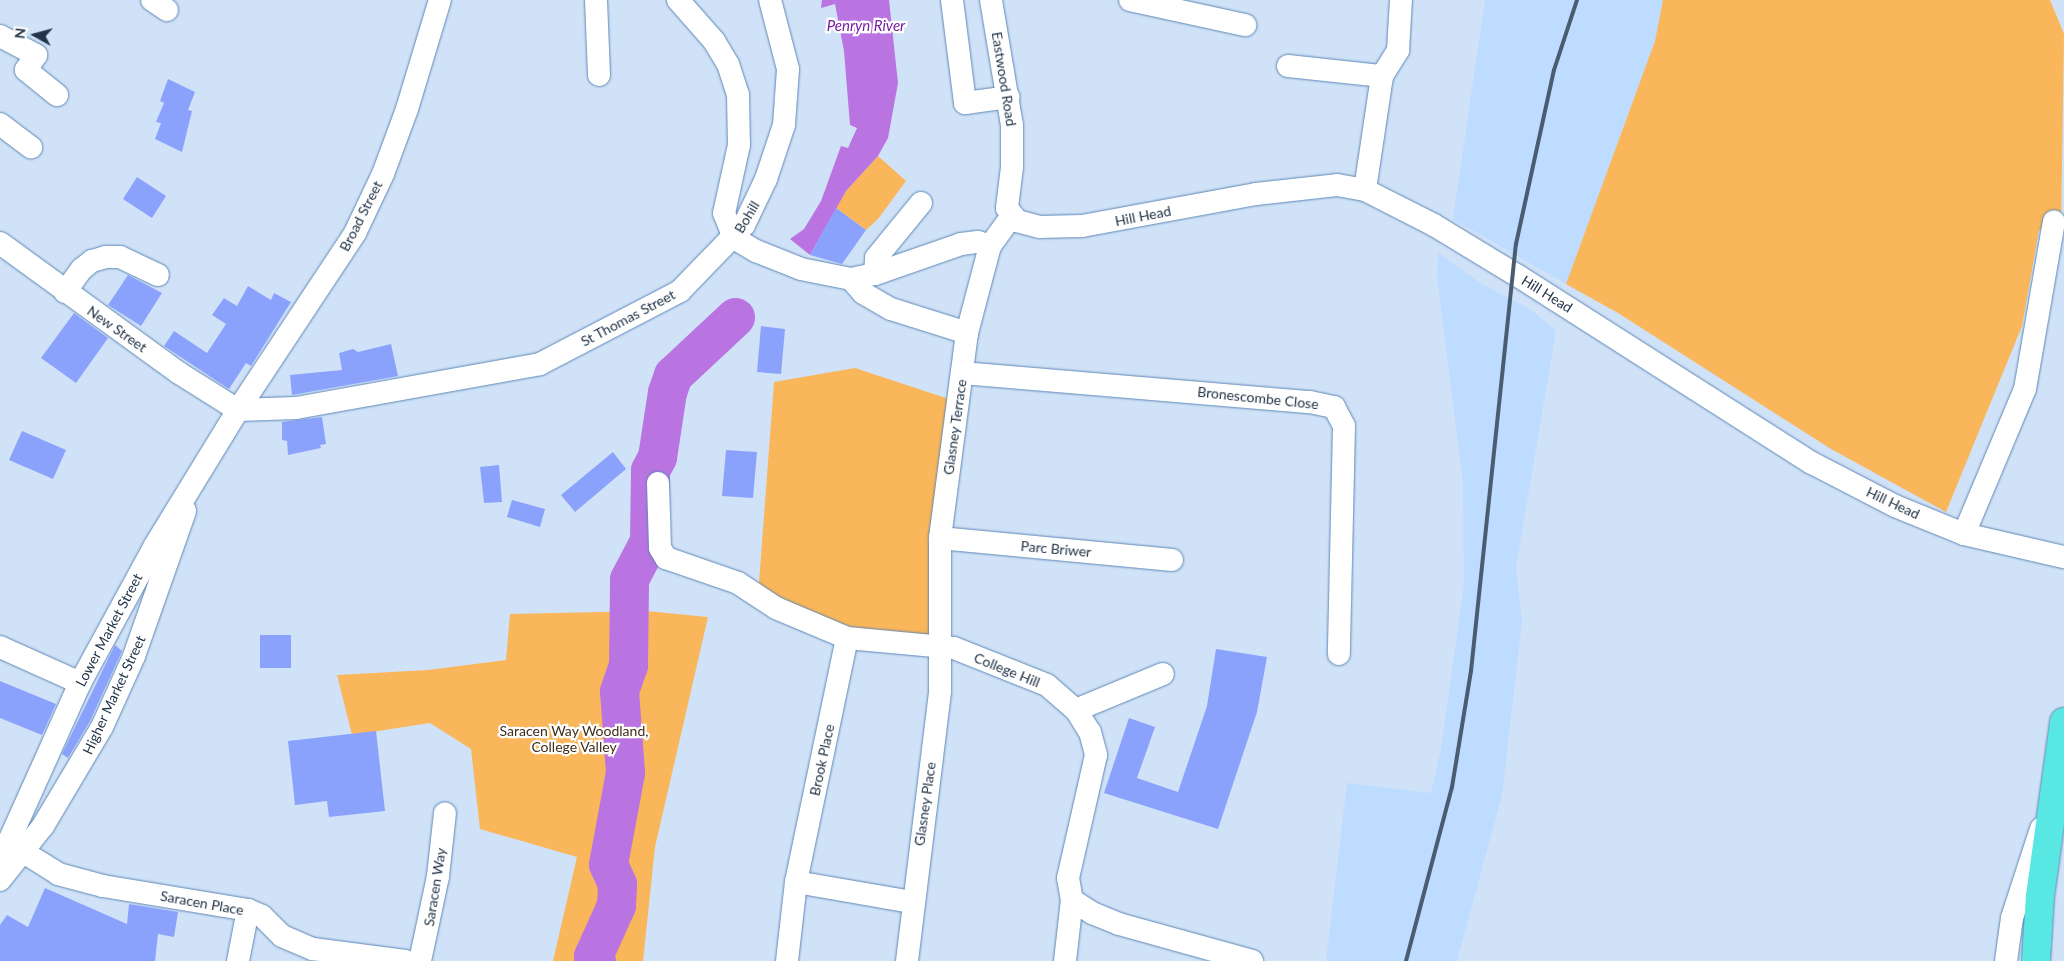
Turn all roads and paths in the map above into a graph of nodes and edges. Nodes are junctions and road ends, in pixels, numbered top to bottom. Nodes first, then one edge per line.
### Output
1 (440, 0) edge
2 (596, 0) edge
3 (678, 0) edge
4 (770, 0) edge
5 (952, 0) edge
6 (990, 0) edge
7 (1130, 0) edge
8 (1401, 0) edge
9 (1245, 25) dead end
10 (0, 36) edge
11 (1288, 66) dead end
12 (599, 75) dead end
13 (1382, 76) junction
14 (57, 95) dead end
15 (1009, 96) junction
16 (0, 124) edge
17 (31, 147) dead end
18 (1365, 190) junction
19 (921, 203) dead end
20 (1011, 217) junction
21 (2054, 221) dead end
22 (734, 238) junction
23 (0, 243) edge
24 (990, 246) junction
25 (876, 274) junction
26 (158, 275) dead end
27 (852, 279) junction
28 (65, 292) junction
29 (967, 333) junction
30 (962, 373) junction
31 (238, 410) junction
32 (658, 483) dead end
33 (191, 491) junction
34 (1964, 534) junction
35 (940, 538) junction
36 (2057, 556) edge
37 (1172, 560) dead end
38 (847, 638) junction
39 (942, 646) junction
40 (0, 647) edge
41 (1339, 654) dead end
42 (1163, 674) dead end
43 (80, 683) junction
44 (1076, 710) junction
45 (2064, 722) edge
46 (2053, 790) junction
47 (444, 813) dead end
48 (25, 853) junction
49 (0, 861) edge
50 (0, 880) edge
51 (796, 882) junction
52 (1072, 900) junction
53 (912, 902) junction
54 (248, 910) junction
55 (238, 961) edge
56 (405, 961) edge
57 (420, 961) edge
58 (787, 961) edge
59 (907, 961) edge
60 (1065, 961) edge
61 (1252, 961) edge
62 (2006, 961) edge
63 (2036, 961) edge

1 - 31 street, Broad Street
2 - 12 street
3 - 22 street, Bohill
4 - 22 street, Bohill
5 - 15 street
6 - 15 street, Eastwood Road
7 - 9 street
8 - 13 street
10 - 14 street
11 - 13 street
13 - 18 street
15 - 20 street, Eastwood Road
16 - 17 street
18 - 20 street, Hill Head
18 - 34 street, Hill Head
19 - 25 street
20 - 24 street, Glasney Terrace
21 - 34 street
22 - 27 street
22 - 31 street, St Thomas Street
23 - 28 street, New Street
24 - 25 street
24 - 29 street, Glasney Terrace
25 - 27 street
26 - 28 street
27 - 29 street
28 - 31 street, New Street
29 - 30 street, Glasney Terrace
30 - 35 street, Glasney Terrace
30 - 41 street, Bronescombe Close
31 - 33 street, Lower Market Street
32 - 38 street, College Hill
33 - 43 street, Lower Market Street
33 - 48 street, Higher Market Street
34 - 36 street, Hill Head
35 - 37 street, Parc Briwer
35 - 39 street, Glasney Terrace
38 - 39 street, College Hill
38 - 51 street, Brook Place
39 - 44 street, College Hill
39 - 53 street, Glasney Place
40 - 43 street
42 - 44 street
43 - 49 street, Lower Market Street
44 - 52 street, College Hill
45 - 46 highway
46 - 62 street
46 - 63 highway
47 - 57 street, Saracen Way
48 - 50 street, Higher Market Street
48 - 54 street, Saracen Place
51 - 53 street
51 - 58 street, Brook Place
52 - 60 street, College Hill
52 - 61 street
53 - 59 street, Glasney Place
54 - 55 street
54 - 56 street, Saracen Place

